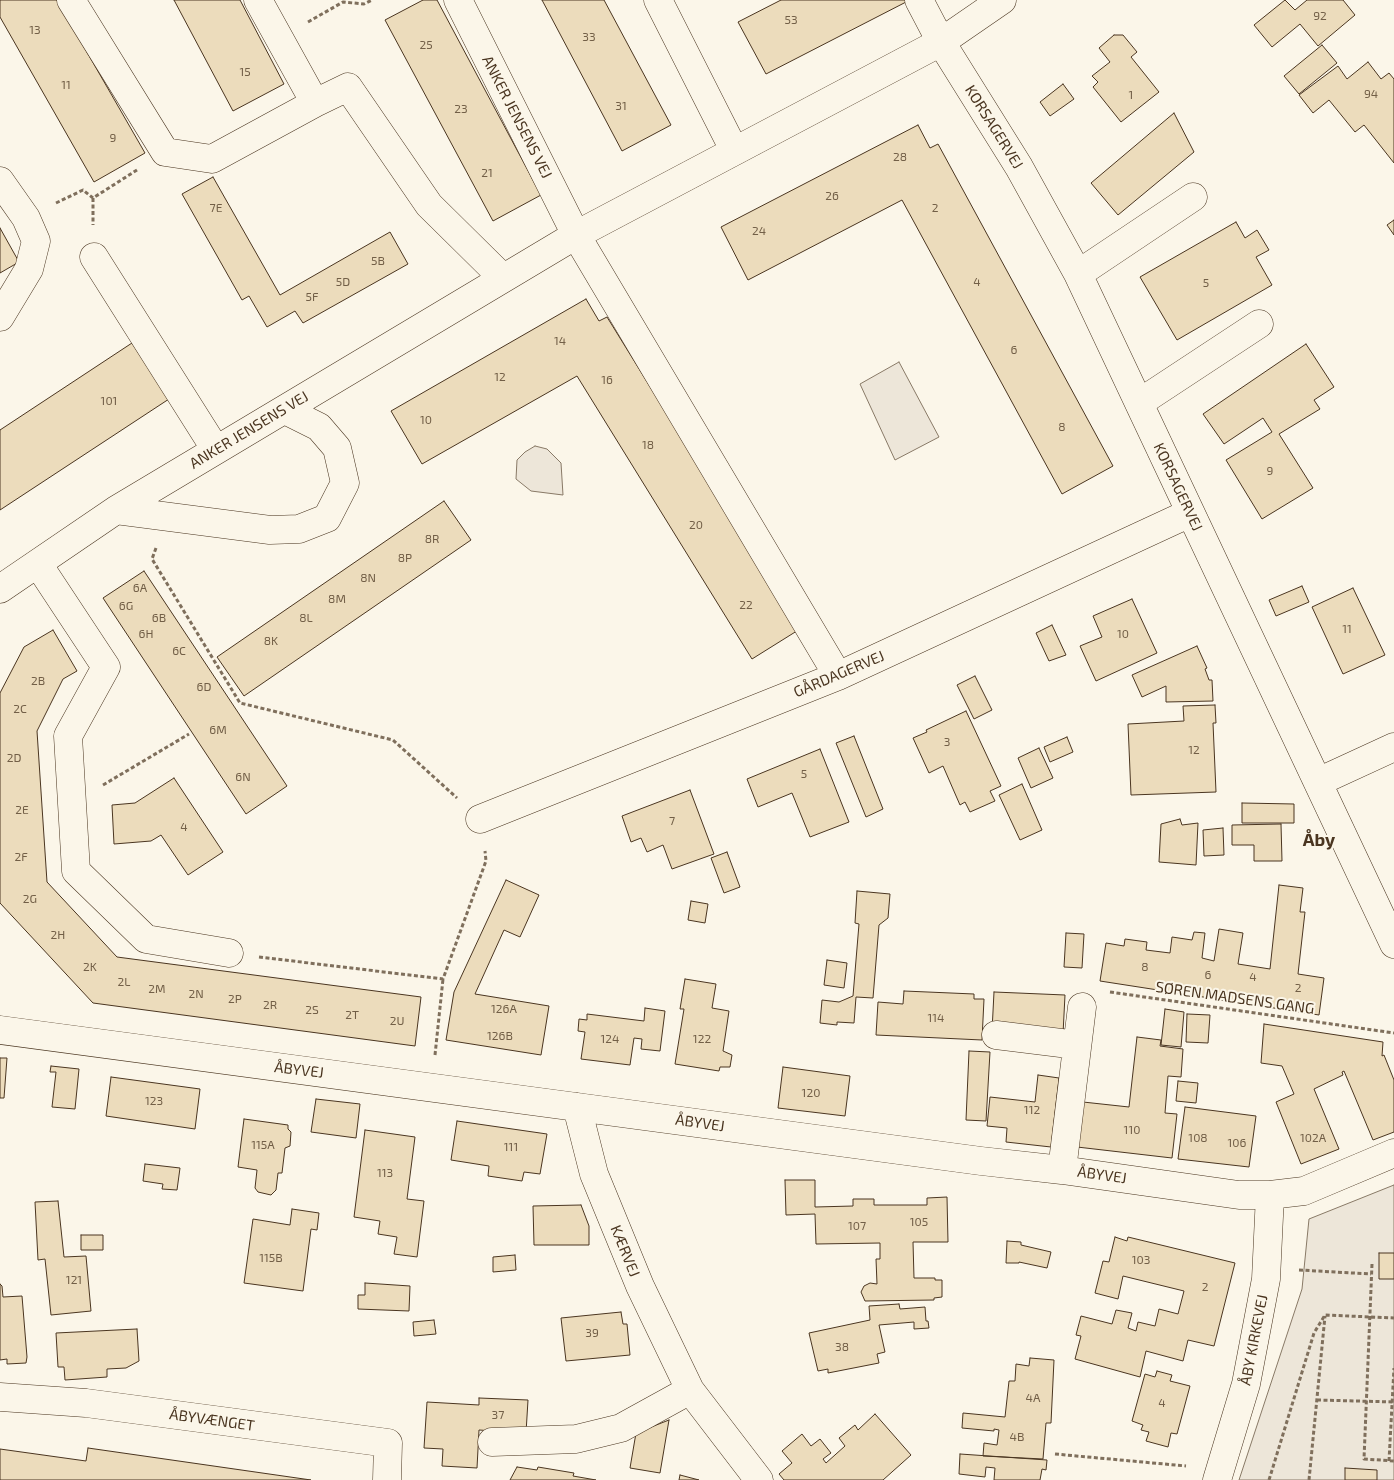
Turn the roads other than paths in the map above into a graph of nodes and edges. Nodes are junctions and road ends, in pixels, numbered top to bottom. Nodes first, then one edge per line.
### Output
1 (71, 0) edge
2 (258, 0) edge
3 (458, 0) edge
4 (658, 0) edge
5 (919, 0) edge
6 (1002, 0) edge
7 (941, 42) junction
8 (315, 103) junction
9 (734, 150) junction
10 (0, 181) edge
11 (1193, 197) dead end
12 (576, 235) junction
13 (94, 257) dead end
14 (1078, 274) junction
15 (503, 278) junction
16 (0, 317) edge
17 (1259, 324) dead end
18 (1139, 403) junction
19 (285, 410) junction
20 (216, 450) junction
21 (116, 510) junction
22 (1190, 513) junction
23 (38, 564) junction
24 (0, 589) edge
25 (838, 676) junction
26 (1391, 757) edge
27 (1318, 782) junction
28 (480, 819) road end
29 (1394, 944) edge
30 (229, 953) road end
31 (1082, 1007) road end
32 (0, 1030) edge
33 (996, 1035) dead end
34 (1077, 1045) junction
35 (578, 1106) junction
36 (1394, 1153) edge
37 (1062, 1170) junction
38 (1270, 1195) junction
39 (690, 1390) junction
40 (0, 1397) edge
41 (492, 1442) dead end
42 (387, 1480) edge
43 (759, 1480) edge
44 (1217, 1480) edge

1 - 8 street
2 - 8 street
3 - 12 street, ANKER JENSENS VEJ
4 - 9 street
5 - 7 street
6 - 7 street, ANKER JENSENS VEJ
7 - 9 street, ANKER JENSENS VEJ
7 - 14 street, KORSAGERVEJ
8 - 15 street
9 - 12 street, ANKER JENSENS VEJ
10 - 16 street
11 - 14 street
12 - 15 street, ANKER JENSENS VEJ
12 - 25 street
13 - 20 street
14 - 18 street, KORSAGERVEJ
15 - 19 street, ANKER JENSENS VEJ
17 - 18 street
18 - 22 street, KORSAGERVEJ
19 - 20 street, ANKER JENSENS VEJ
19 - 21 street
20 - 21 street, ANKER JENSENS VEJ
21 - 23 street, ANKER JENSENS VEJ
22 - 25 street, GÅRDAGERVEJ
22 - 27 street, KORSAGERVEJ
23 - 24 street, ANKER JENSENS VEJ
23 - 30 street
25 - 28 street, GÅRDAGERVEJ
26 - 27 street
27 - 29 street, KORSAGERVEJ
31 - 34 street
32 - 35 street, ÅBYVEJ
33 - 34 street
34 - 37 street
35 - 37 street, ÅBYVEJ
35 - 39 street, KÆRVEJ
36 - 38 street, ÅBYVEJ
37 - 38 street, ÅBYVEJ
38 - 44 street, ÅBY KIRKEVEJ
39 - 41 street
39 - 43 street, KÆRVEJ
40 - 42 street, ÅBYVÆNGET

